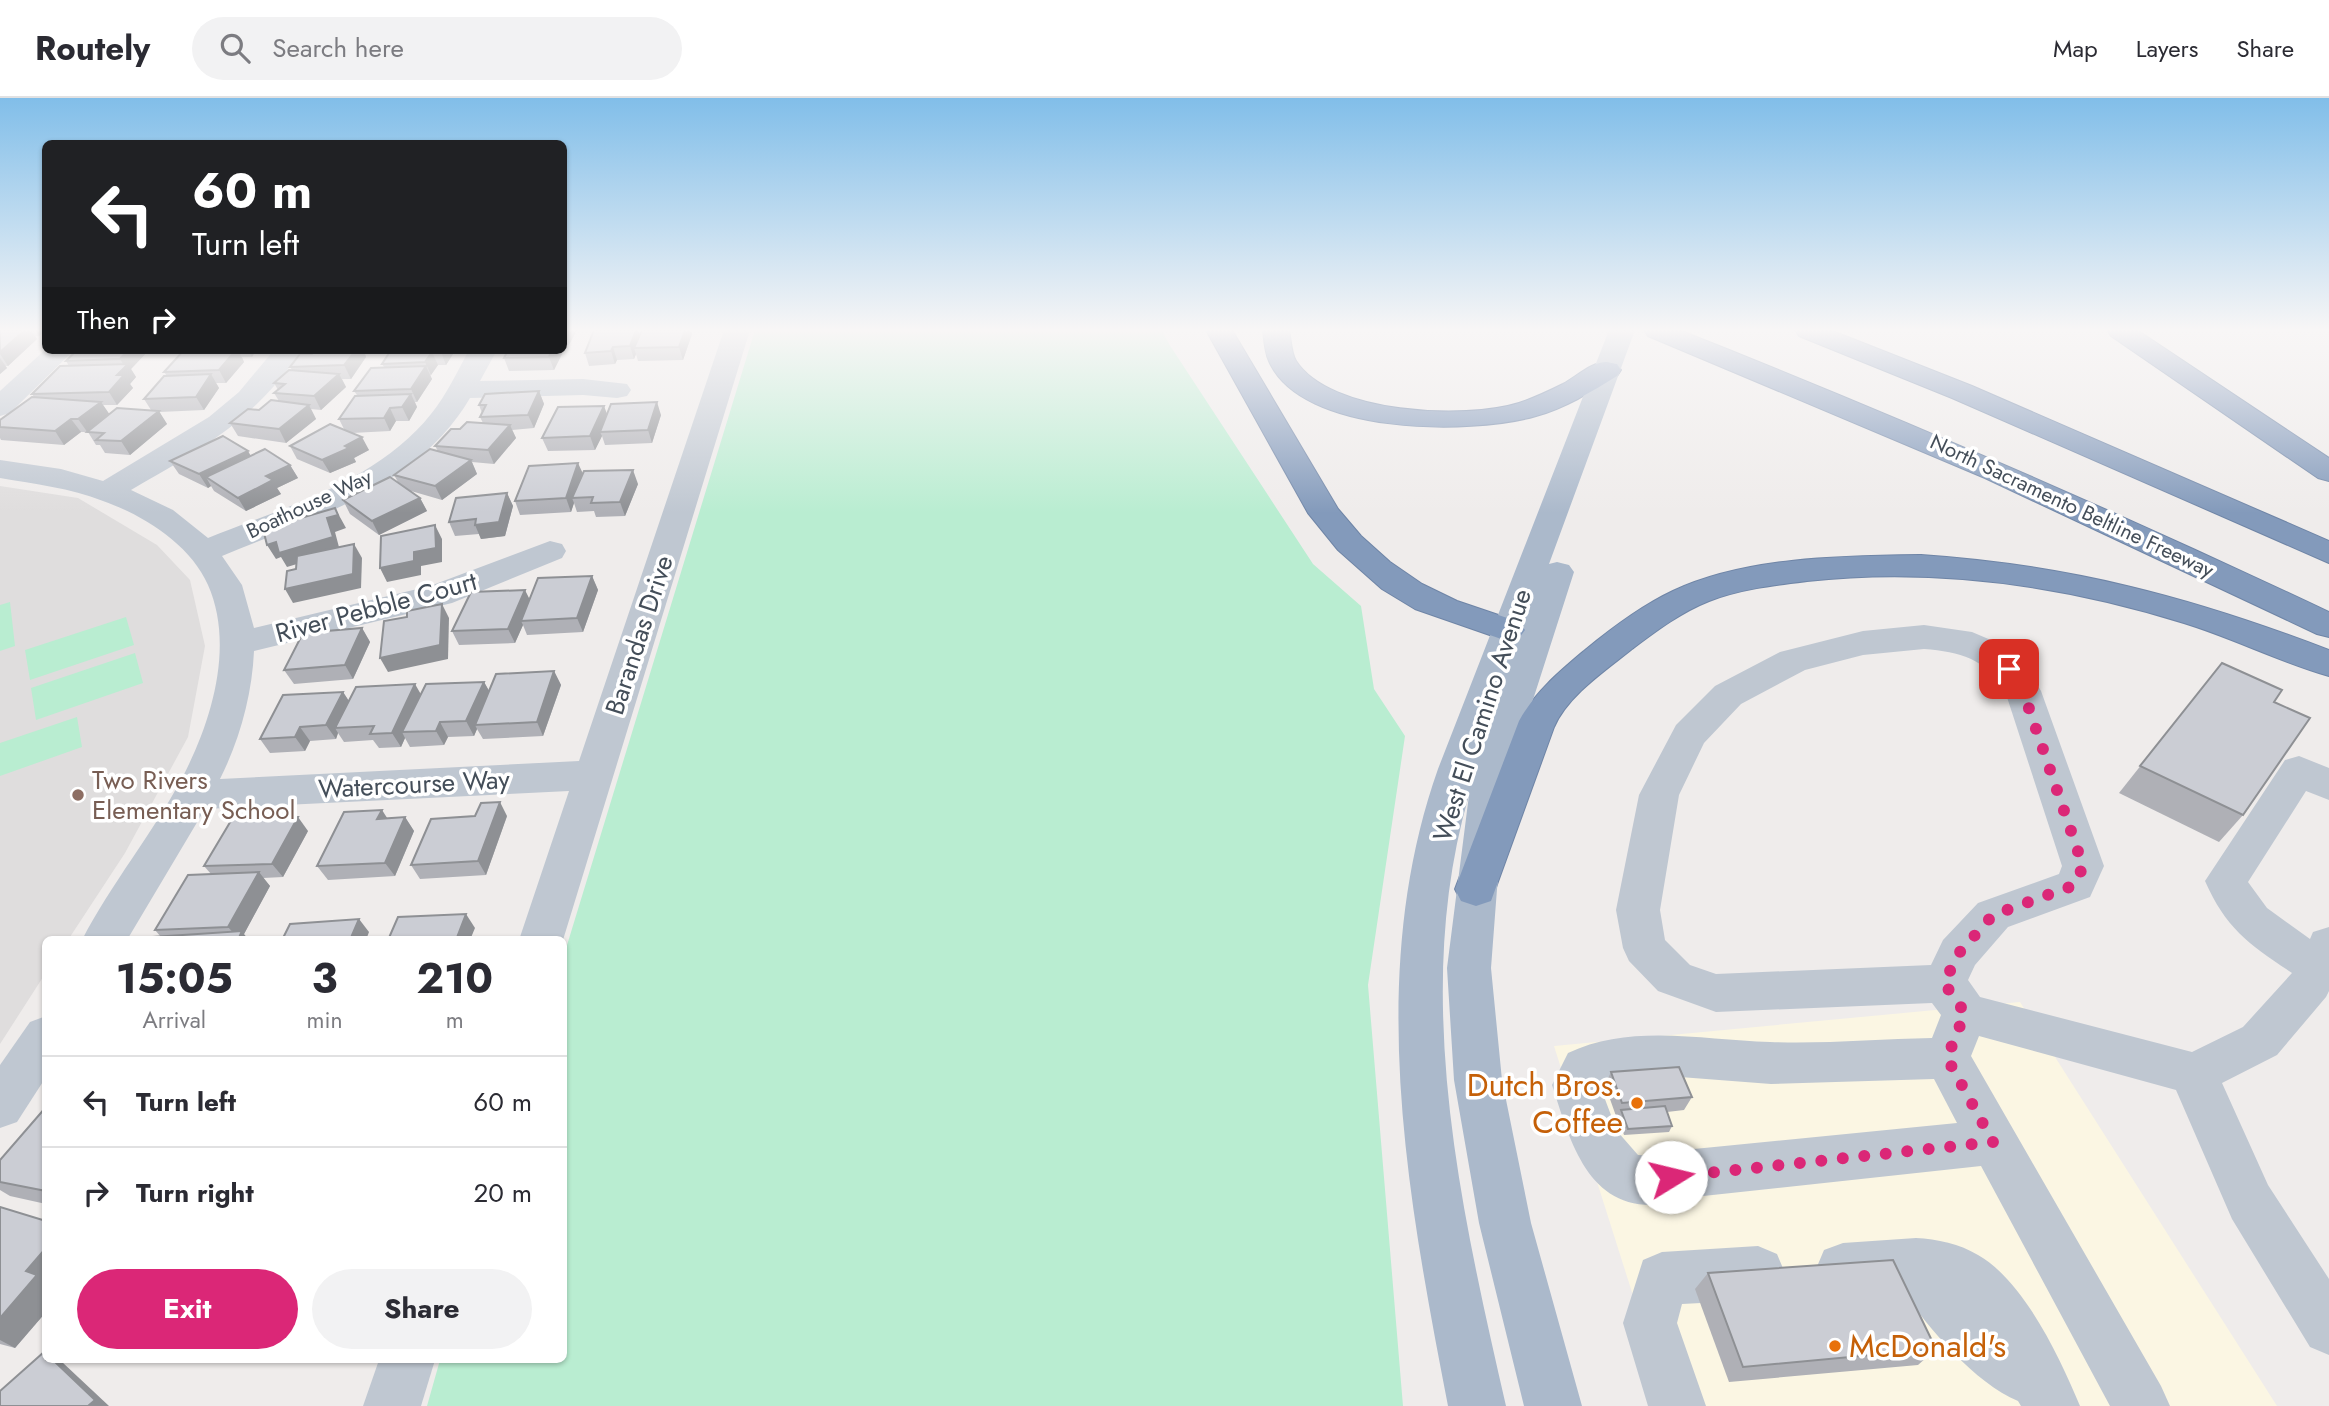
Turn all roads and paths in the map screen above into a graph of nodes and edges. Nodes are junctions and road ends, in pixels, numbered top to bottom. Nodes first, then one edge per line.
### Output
1 (17, 391) edge
2 (256, 391) edge
3 (459, 391) edge
4 (717, 391) edge
5 (1254, 391) edge
6 (1315, 391) edge
7 (1569, 391) edge
8 (1611, 391) edge
9 (1807, 391) edge
10 (1958, 391) edge
11 (2210, 391) edge
12 (0, 407) edge
13 (0, 469) edge
14 (2329, 472) edge
15 (108, 490) junction
16 (204, 551) junction
17 (550, 551) dead end
18 (2329, 553) edge
19 (2329, 626) edge
20 (1520, 633) junction
21 (238, 643) junction
22 (2329, 664) edge
23 (594, 775) junction
24 (2329, 785) edge
25 (191, 795) junction
26 (1476, 889) junction
27 (106, 936) edge
28 (542, 936) edge
29 (2321, 972) edge
30 (1954, 998) junction
31 (40, 1054) edge
32 (1947, 1058) junction
33 (2193, 1073) junction
34 (0, 1106) edge
35 (1993, 1142) junction
36 (2329, 1328) edge
37 (406, 1363) edge
38 (2046, 1396) edge
39 (392, 1406) edge
40 (1477, 1406) edge
41 (1553, 1406) edge
42 (1677, 1406) edge
43 (2141, 1406) edge

1 - 12 street
2 - 15 street
3 - 16 street, Boathouse Way
4 - 23 street, Barandas Drive
5 - 20 highway
6 - 7 highway
8 - 20 main road, West El Camino Avenue
9 - 19 highway, North Sacramento Beltline Freeway
10 - 18 highway
11 - 14 highway
13 - 15 street
15 - 16 street
16 - 21 street
17 - 21 street, River Pebble Court
20 - 26 main road, West El Camino Avenue
20 - 40 main road, West El Camino Avenue
21 - 25 street
22 - 26 highway
23 - 25 street, Watercourse Way
23 - 28 street, Barandas Drive
24 - 29 street
25 - 27 street
26 - 41 main road, West El Camino Avenue
29 - 33 street
30 - 30 street
30 - 32 street
30 - 33 street
31 - 34 street
32 - 35 street
32 - 35 street
33 - 36 street
35 - 43 street
37 - 39 street
38 - 42 street

